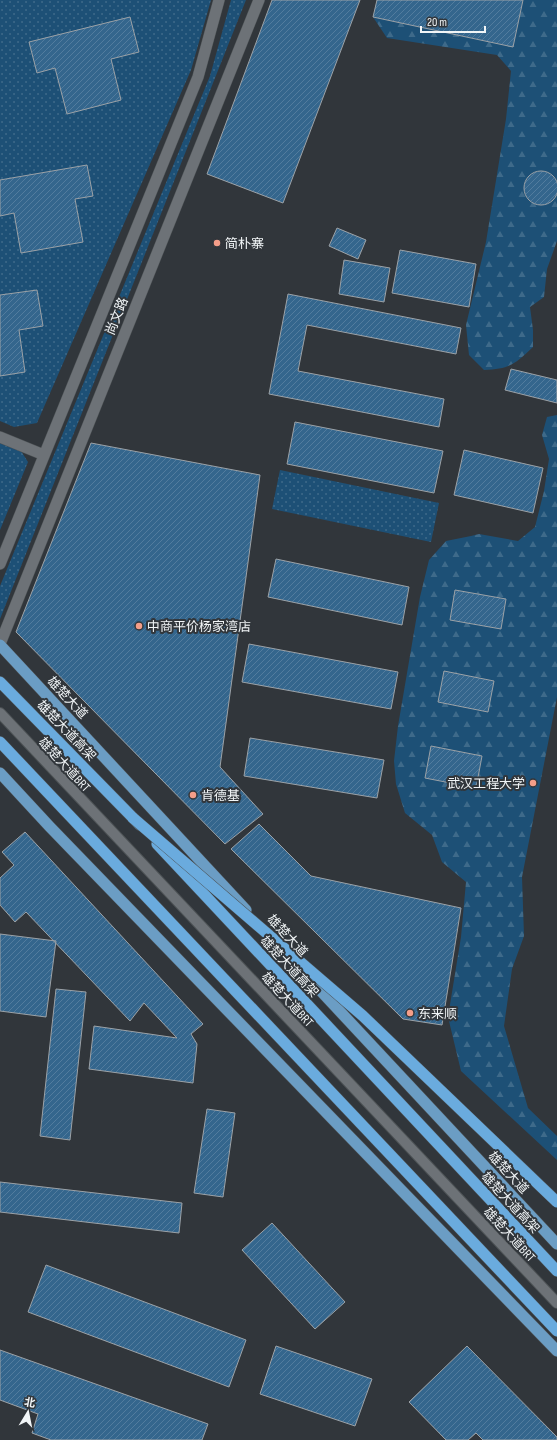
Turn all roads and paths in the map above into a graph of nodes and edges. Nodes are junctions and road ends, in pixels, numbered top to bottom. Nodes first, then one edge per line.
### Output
1 (219, 0) edge
2 (259, 0) edge
3 (0, 437) edge
4 (44, 455) junction
5 (0, 564) edge
6 (0, 644) edge
7 (0, 682) edge
8 (0, 713) edge
9 (0, 742) edge
10 (0, 773) edge
11 (133, 818) junction
12 (557, 1202) edge
13 (557, 1244) edge
14 (557, 1271) edge
15 (557, 1303) edge
16 (557, 1331) edge
17 (557, 1351) edge

1 - 4 street
2 - 6 street, 尚文路
3 - 4 street
4 - 5 street
6 - 13 main road, 雄楚大道
7 - 11 highway, 雄楚大道高架
8 - 15 lane, 雄楚大道BRT
9 - 16 highway
10 - 17 main road
11 - 12 highway, bridge
11 - 14 highway, 雄楚大道高架, bridge

